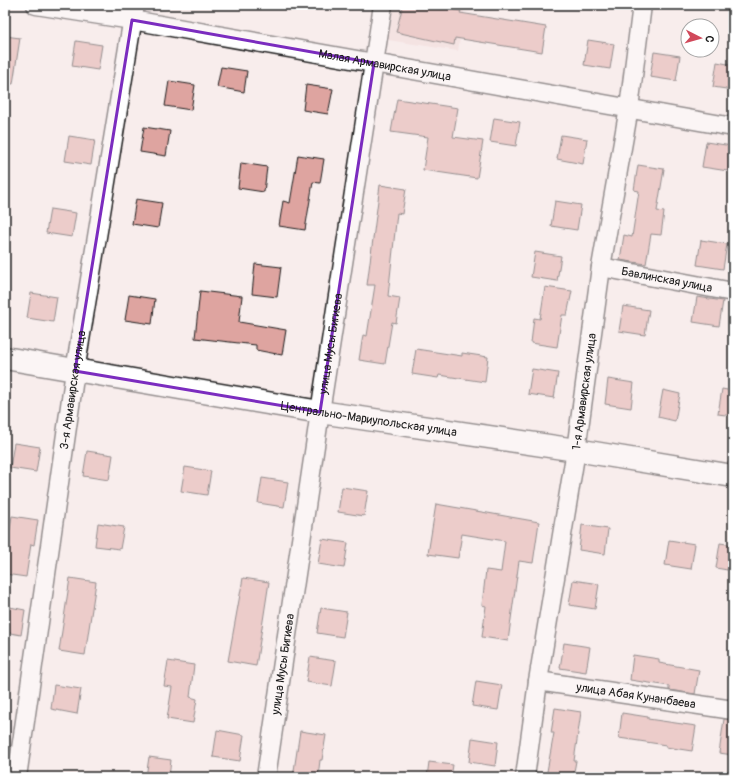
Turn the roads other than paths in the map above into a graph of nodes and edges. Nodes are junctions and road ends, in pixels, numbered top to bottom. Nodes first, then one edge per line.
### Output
1 (36, 5) edge
2 (383, 5) edge
3 (642, 5) edge
4 (134, 12) edge
5 (374, 63) junction
6 (629, 108) junction
7 (733, 127) edge
8 (601, 268) junction
9 (733, 292) edge
10 (5, 358) edge
11 (75, 371) junction
12 (320, 412) junction
13 (576, 450) junction
14 (733, 476) edge
15 (538, 681) junction
16 (733, 710) edge
17 (17, 777) edge
18 (266, 777) edge
19 (525, 777) edge

1 - 4 street, Малая Армавирская улица
2 - 5 street, улица Мусы Бигиева
3 - 6 street, 1-я Армавирская улица
4 - 5 street, Малая Армавирская улица
4 - 11 street, 3-я Армавирская улица
5 - 6 street, Малая Армавирская улица
5 - 12 street, улица Мусы Бигиева
6 - 7 street, Малая Армавирская улица
6 - 8 street, 1-я Армавирская улица
8 - 9 street, Бавлинская улица
8 - 13 street, 1-я Армавирская улица
10 - 11 street, Центрально-Мариупольская улица
11 - 12 street, Центрально-Мариупольская улица
11 - 17 street, 3-я Армавирская улица
12 - 13 street, Центрально-Мариупольская улица
12 - 18 street, улица Мусы Бигиева
13 - 14 street, Центрально-Мариупольская улица
13 - 15 street, 1-я Армавирская улица
15 - 16 street, улица Абая Кунанбаева
15 - 19 street, 1-я Армавирская улица

